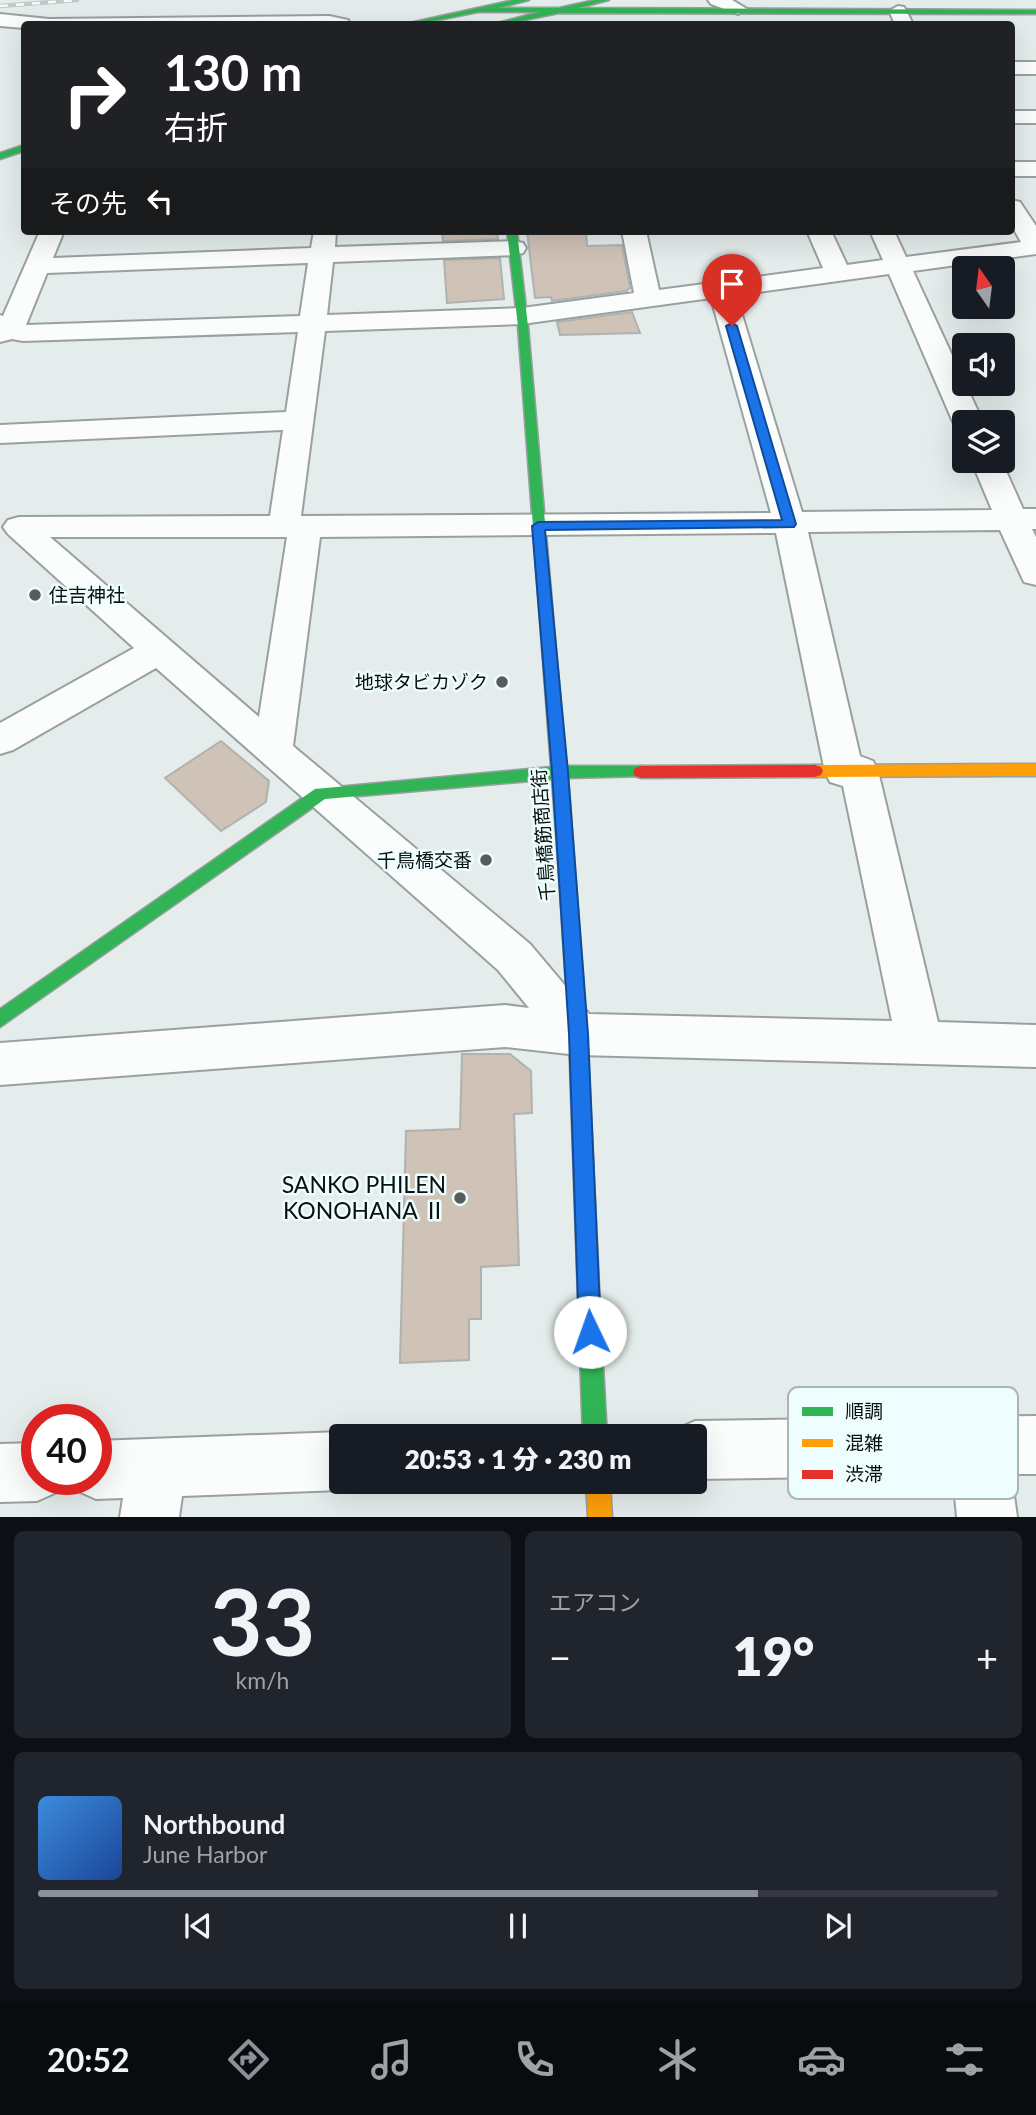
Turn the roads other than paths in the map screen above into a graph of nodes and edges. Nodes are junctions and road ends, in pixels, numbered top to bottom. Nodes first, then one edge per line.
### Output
1 (526, 0) edge
2 (605, 0) edge
3 (717, 0) edge
4 (738, 9) junction
5 (561, 10) junction
6 (479, 11) edge
7 (1036, 12) edge
8 (901, 18) edge
9 (0, 20) edge
10 (425, 21) edge
11 (509, 21) edge
12 (21, 22) edge
13 (1015, 68) edge
14 (1036, 68) edge
15 (1015, 117) edge
16 (1036, 117) edge
17 (21, 149) edge
18 (0, 156) edge
19 (1015, 169) edge
20 (1036, 169) edge
21 (1015, 212) edge
22 (50, 235) edge
23 (635, 235) edge
24 (821, 235) edge
25 (884, 235) edge
26 (513, 240) edge
27 (323, 244) edge
28 (1036, 246) edge
29 (37, 266) junction
30 (899, 266) junction
31 (838, 273) junction
32 (720, 289) junction
33 (648, 298) junction
34 (522, 316) junction
35 (312, 322) junction
36 (3, 329) edge
37 (963, 410) edge
38 (299, 420) junction
39 (0, 434) edge
40 (994, 473) edge
41 (1024, 519) edge
42 (790, 524) junction
43 (538, 526) junction
44 (295, 527) junction
45 (1036, 574) edge
46 (159, 650) junction
47 (0, 740) edge
48 (273, 751) junction
49 (1036, 770) edge
50 (852, 771) junction
51 (560, 772) junction
52 (321, 793) junction
53 (0, 1019) edge
54 (578, 1034) junction
55 (920, 1043) junction
56 (1036, 1046) edge
57 (0, 1065) edge
58 (594, 1424) edge
59 (1018, 1445) edge
60 (1036, 1445) edge
61 (788, 1449) edge
62 (707, 1450) edge
63 (329, 1463) edge
64 (21, 1472) edge
65 (0, 1473) edge
66 (112, 1476) edge
67 (153, 1492) edge
68 (598, 1494) edge
69 (985, 1499) edge
70 (600, 1517) edge
71 (987, 1517) edge

1 - 6 street
2 - 5 street
3 - 4 street
4 - 5 street
4 - 8 street
5 - 6 street
5 - 11 street
6 - 10 street
7 - 8 street
9 - 12 street
13 - 14 street
15 - 16 street
17 - 18 street
19 - 20 street
21 - 28 street
22 - 29 street
23 - 33 street
24 - 31 street
25 - 30 street
26 - 27 street
26 - 34 street, 千鳥橋筋商店街
27 - 29 street
27 - 35 street
28 - 30 street
29 - 36 street
30 - 31 street
30 - 37 street
31 - 32 street
32 - 33 street
32 - 42 street
33 - 34 street
34 - 35 street
34 - 43 street, 千鳥橋筋商店街
35 - 36 street
35 - 38 street
38 - 39 street
38 - 44 street
40 - 41 street
41 - 42 street
41 - 45 street
42 - 43 street
42 - 50 street
43 - 44 street
43 - 51 street, 千鳥橋筋商店街
44 - 46 street
44 - 48 street
46 - 47 street
46 - 48 street
48 - 52 street
49 - 50 street
50 - 51 street
50 - 55 street
51 - 52 street
51 - 54 street, 千鳥橋筋商店街
52 - 53 street
52 - 54 street
54 - 55 street
54 - 57 street
54 - 58 street, 千鳥橋筋商店街
55 - 56 street
59 - 60 street
61 - 62 street
63 - 67 street
64 - 65 street
66 - 67 street
68 - 70 street
69 - 71 street

